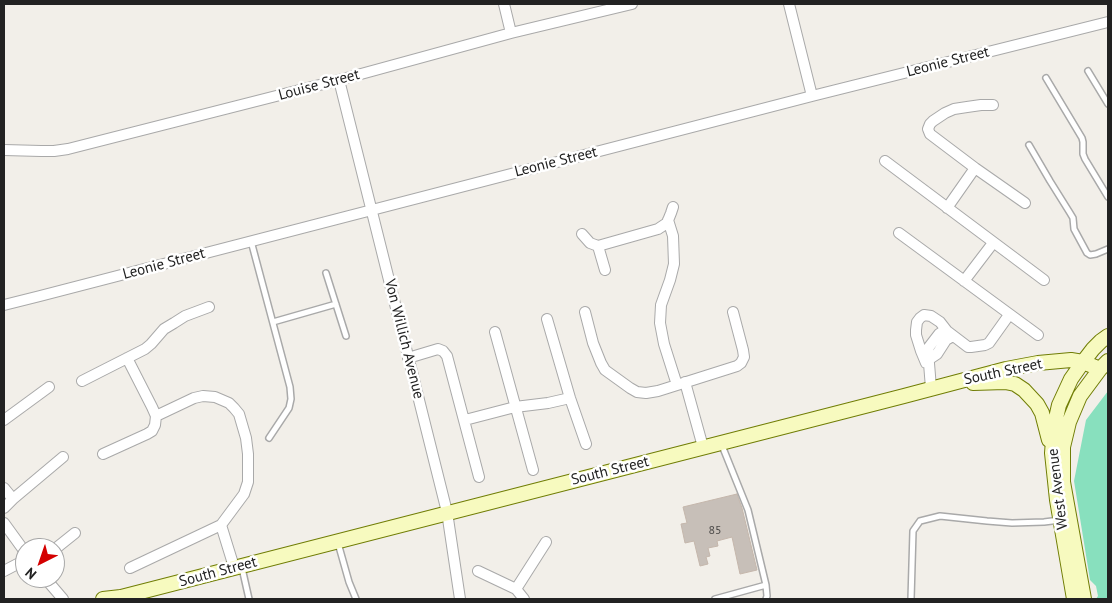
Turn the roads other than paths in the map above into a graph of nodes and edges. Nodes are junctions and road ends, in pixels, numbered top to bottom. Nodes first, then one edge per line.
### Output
1 (504, 4) edge
2 (632, 4) edge
3 (789, 4) edge
4 (1108, 22) edge
5 (511, 33) junction
6 (1088, 71) dead end
7 (1046, 78) dead end
8 (339, 80) junction
9 (812, 96) junction
10 (1108, 104) edge
11 (993, 106) dead end
12 (1029, 144) dead end
13 (4, 150) edge
14 (885, 161) dead end
15 (975, 168) junction
16 (1108, 197) edge
17 (1025, 203) dead end
18 (673, 207) dead end
19 (947, 208) junction
20 (371, 210) junction
21 (668, 220) junction
22 (899, 233) dead end
23 (582, 234) dead end
24 (251, 241) junction
25 (993, 243) junction
26 (598, 246) junction
27 (1108, 249) edge
28 (605, 270) dead end
29 (326, 273) dead end
30 (1044, 280) dead end
31 (964, 281) junction
32 (336, 304) junction
33 (4, 305) edge
34 (209, 307) dead end
35 (585, 312) dead end
36 (733, 312) dead end
37 (1009, 315) junction
38 (547, 320) dead end
39 (272, 322) junction
40 (495, 332) dead end
41 (950, 334) junction
42 (1038, 335) dead end
43 (346, 336) dead end
44 (1108, 336) edge
45 (127, 358) junction
46 (408, 358) junction
47 (1083, 362) junction
48 (929, 364) junction
49 (1104, 365) edge
50 (82, 381) dead end
51 (681, 384) junction
52 (948, 384) junction
53 (49, 387) dead end
54 (932, 388) junction
55 (570, 398) junction
56 (516, 407) junction
57 (156, 416) junction
58 (4, 420) edge
59 (465, 420) junction
60 (269, 438) dead end
61 (721, 443) junction
62 (586, 444) dead end
63 (703, 447) junction
64 (1052, 453) junction
65 (103, 454) dead end
66 (63, 457) dead end
67 (533, 470) dead end
68 (479, 477) dead end
69 (4, 488) edge
70 (13, 499) junction
71 (4, 508) edge
72 (446, 512) junction
73 (1066, 520) junction
74 (4, 523) edge
75 (221, 525) junction
76 (75, 533) dead end
77 (15, 538) edge
78 (65, 541) edge
79 (337, 541) junction
80 (546, 542) dead end
81 (238, 566) junction
82 (130, 568) dead end
83 (478, 571) dead end
84 (766, 585) junction
85 (54, 588) edge
86 (516, 589) junction
87 (118, 598) edge
88 (63, 599) edge
89 (103, 599) edge
90 (249, 599) edge
91 (356, 599) edge
92 (460, 599) edge
93 (524, 599) edge
94 (715, 599) edge
95 (766, 599) edge
96 (910, 599) edge
97 (1074, 599) edge
98 (1084, 599) edge

1 - 5 street
2 - 5 street, Louise Street
3 - 9 street
4 - 9 street, Leonie Street
5 - 8 street, Louise Street
6 - 10 lane
7 - 16 lane
8 - 13 street, Louise Street
8 - 20 street, Von Willich Avenue
9 - 20 street, Leonie Street
11 - 15 street
12 - 27 lane
14 - 19 street
15 - 17 street
15 - 19 street
18 - 21 street
19 - 25 street
20 - 24 street, Leonie Street
20 - 46 street, Von Willich Avenue
21 - 26 street
21 - 51 street
22 - 31 street
23 - 26 street
24 - 33 street, Leonie Street
24 - 39 lane
25 - 30 street
25 - 31 street
26 - 28 street
29 - 32 lane
31 - 37 street
32 - 39 lane
32 - 43 lane
34 - 45 street
35 - 51 street
36 - 51 street
37 - 41 street
37 - 42 street
38 - 55 street
39 - 60 lane
40 - 56 street
41 - 48 street
41 - 48 street
44 - 47 street, West Avenue
45 - 50 street
45 - 57 street
46 - 59 street
46 - 72 street, Von Willich Avenue
47 - 49 street, South Street
47 - 52 street, South Street
47 - 64 street, West Avenue
48 - 54 street
49 - 73 street, West Avenue
51 - 63 street
52 - 54 street, South Street
52 - 64 street
53 - 58 street
54 - 61 street, South Street
55 - 56 street
55 - 62 street
56 - 59 street
56 - 67 street
57 - 65 street
57 - 75 street
59 - 68 street
61 - 63 street, South Street
61 - 84 lane
63 - 72 street, South Street
64 - 73 street, West Avenue
66 - 70 street
69 - 70 street
70 - 71 street
72 - 79 street, South Street
72 - 92 street, Von Willich Avenue
73 - 96 lane
73 - 97 street, West Avenue
73 - 98 street, West Avenue
74 - 77 street
75 - 81 street
75 - 82 street
76 - 78 street
79 - 81 street, South Street
79 - 91 lane
80 - 86 street
81 - 87 street, South Street
81 - 90 lane
83 - 86 street
84 - 94 lane
84 - 95 lane
85 - 88 street
86 - 93 street
87 - 89 street, South Street

